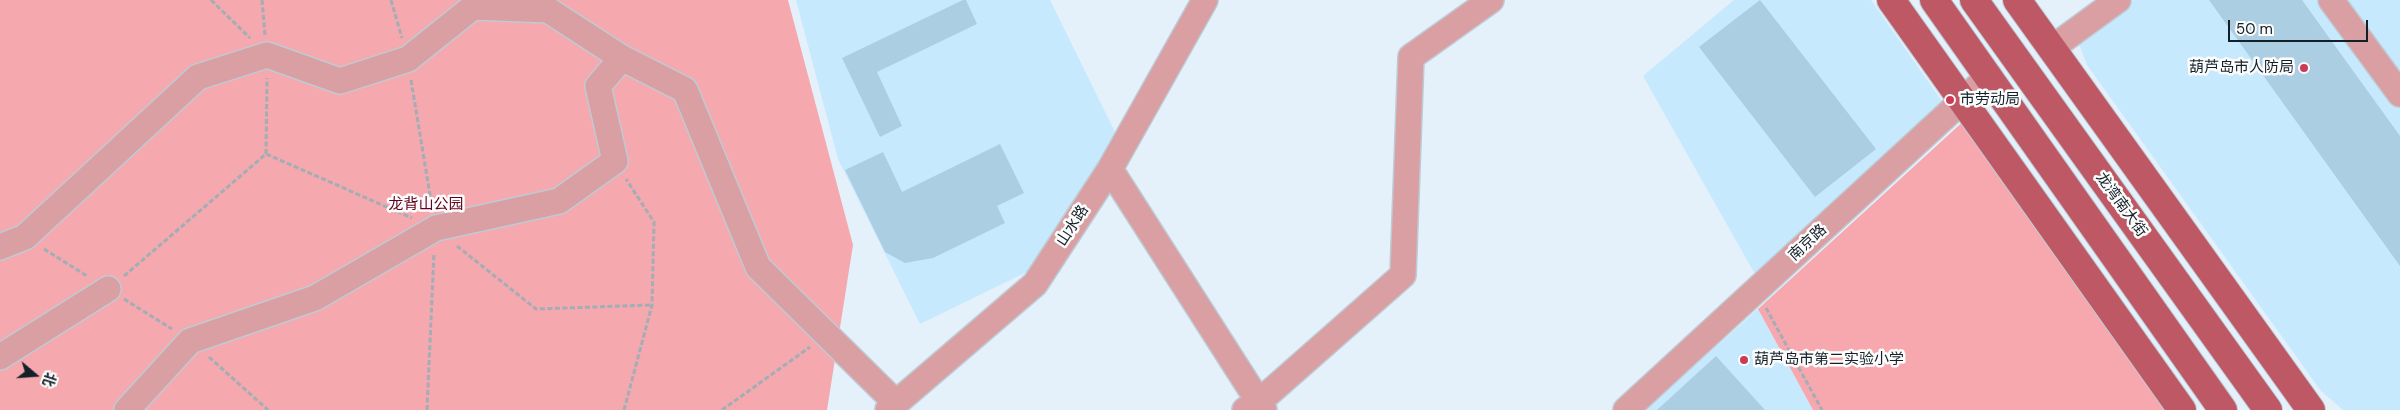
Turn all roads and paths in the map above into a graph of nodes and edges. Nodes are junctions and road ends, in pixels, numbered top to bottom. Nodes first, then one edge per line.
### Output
1 (211, 0) edge
2 (262, 0) edge
3 (391, 0) edge
4 (1205, 0) edge
5 (1491, 0) edge
6 (1930, 0) edge
7 (1934, 0) edge
8 (1974, 0) edge
9 (2017, 0) edge
10 (2118, 0) edge
11 (2331, 0) edge
12 (1898, 9) edge
13 (2052, 48) junction
14 (267, 55) junction
15 (622, 58) junction
16 (408, 59) junction
17 (1989, 76) junction
18 (2400, 94) edge
19 (1962, 100) junction
20 (266, 154) junction
21 (615, 161) junction
22 (1110, 169) junction
23 (436, 228) junction
24 (26, 237) junction
25 (2194, 246) junction
26 (0, 247) edge
27 (2165, 267) junction
28 (108, 289) junction
29 (1756, 290) junction
30 (652, 305) junction
31 (827, 335) junction
32 (190, 341) junction
33 (0, 357) edge
34 (892, 407) edge
35 (1256, 407) edge
36 (127, 410) edge
37 (268, 410) edge
38 (427, 410) edge
39 (624, 410) edge
40 (722, 410) edge
41 (1626, 410) edge
42 (1822, 410) edge
43 (2182, 410) edge
44 (2223, 410) edge
45 (2268, 410) edge
46 (2311, 410) edge

1 - 14 path
2 - 14 path
3 - 16 path
4 - 22 street, 山水路
5 - 35 street
6 - 12 main road
7 - 17 main road
8 - 27 main road, 龙湾南大街
9 - 13 main road
10 - 13 street
11 - 18 street
12 - 19 main road
13 - 25 main road
14 - 16 street
14 - 20 path
14 - 24 street
15 - 16 street
15 - 21 street
15 - 31 street
16 - 23 path
17 - 19 street, 南京路
17 - 44 main road
19 - 29 street, 南京路
19 - 43 main road
20 - 23 path
20 - 28 path
21 - 23 street
21 - 30 path
22 - 34 street, 山水路
22 - 35 street
23 - 30 path
23 - 32 street
23 - 38 path
24 - 26 street
24 - 28 path
25 - 27 main road
25 - 46 main road
27 - 45 main road, 龙湾南大街
28 - 32 path
28 - 33 street
29 - 41 street, 南京路
29 - 42 path
30 - 39 path
31 - 34 street
31 - 40 path
32 - 36 street
32 - 37 path

